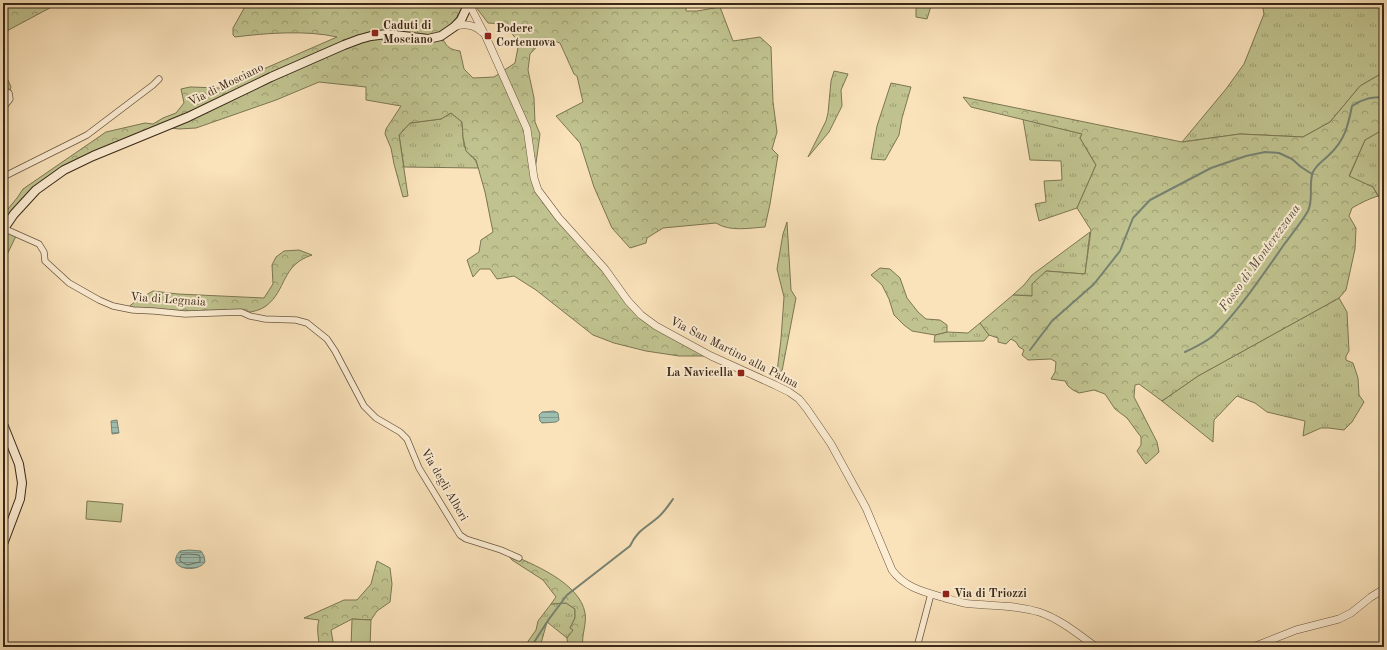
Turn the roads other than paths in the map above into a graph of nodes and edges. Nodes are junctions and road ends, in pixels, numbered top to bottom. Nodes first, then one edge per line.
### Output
1 (469, 4) edge
2 (454, 27) junction
3 (485, 36) junction
4 (160, 79) dead end
5 (3, 90) edge
6 (3, 108) edge
7 (3, 177) edge
8 (3, 229) edge
9 (241, 312) joint
10 (3, 424) edge
11 (3, 544) edge
12 (519, 558) dead end
13 (1384, 589) edge
14 (930, 594) junction
15 (917, 647) edge
16 (1096, 647) edge
17 (1253, 647) edge

1 - 2 main road, Via di Mosciano
1 - 3 street, Via San Martino alla Palma
2 - 3 street
2 - 8 main road, Via di Mosciano
3 - 14 street, Via San Martino alla Palma
4 - 7 street
5 - 6 street
8 - 9 street, Via di Legnaia
9 - 12 street, Via degli Alberi
10 - 11 main road
13 - 17 street
14 - 15 street
14 - 16 street, Via San Martino alla Palma

